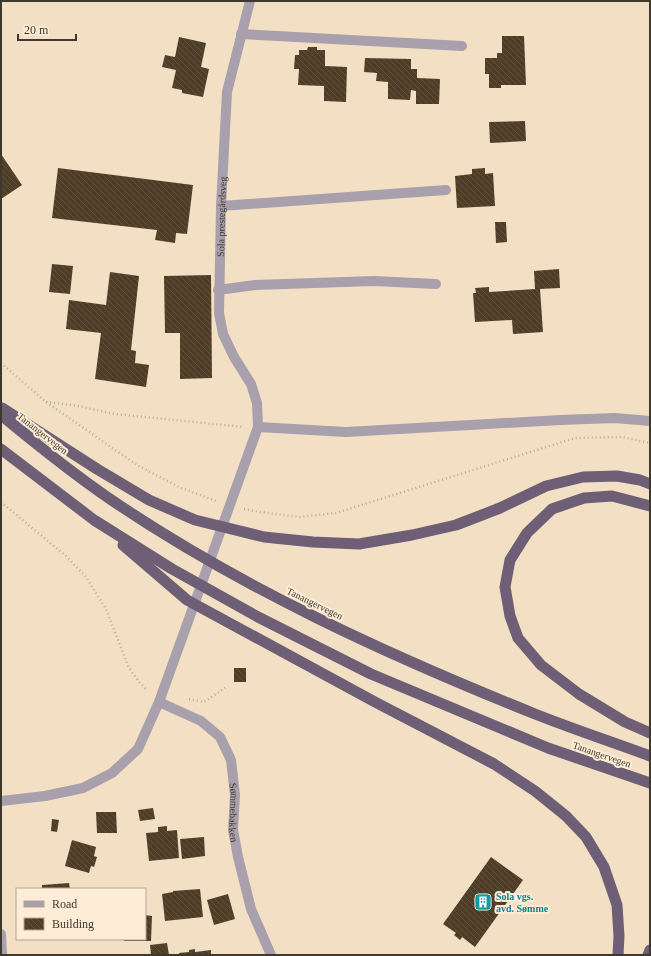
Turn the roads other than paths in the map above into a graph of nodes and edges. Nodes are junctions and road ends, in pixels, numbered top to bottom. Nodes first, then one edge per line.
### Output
1 (250, 1) edge
2 (241, 34) junction
3 (462, 46) dead end
4 (446, 190) dead end
5 (221, 206) junction
6 (436, 284) dead end
7 (218, 290) junction
8 (1, 408) edge
9 (1, 415) edge
10 (650, 420) edge
11 (258, 427) junction
12 (1, 449) edge
13 (650, 484) edge
14 (650, 506) edge
15 (94, 520) junction
16 (159, 702) junction
17 (650, 733) edge
18 (650, 756) edge
19 (650, 783) edge
20 (1, 801) edge
21 (1, 934) edge
22 (650, 950) edge
23 (2, 955) edge
24 (271, 955) edge
25 (618, 955) edge
26 (648, 955) edge

1 - 2 street, Sola prestegårdsveg
2 - 3 street
2 - 5 street, Sola prestegårdsveg
4 - 5 street
5 - 7 street, Sola prestegårdsveg
6 - 7 street
7 - 11 street, Sola prestegårdsveg
8 - 13 highway
9 - 18 highway, Tanangervegen
10 - 11 street
11 - 16 street
12 - 15 highway, Tanangervegen
14 - 17 highway
15 - 19 highway, Tanangervegen
15 - 25 highway
16 - 20 street
16 - 24 street, Sømmebakken
21 - 23 street
22 - 26 highway

